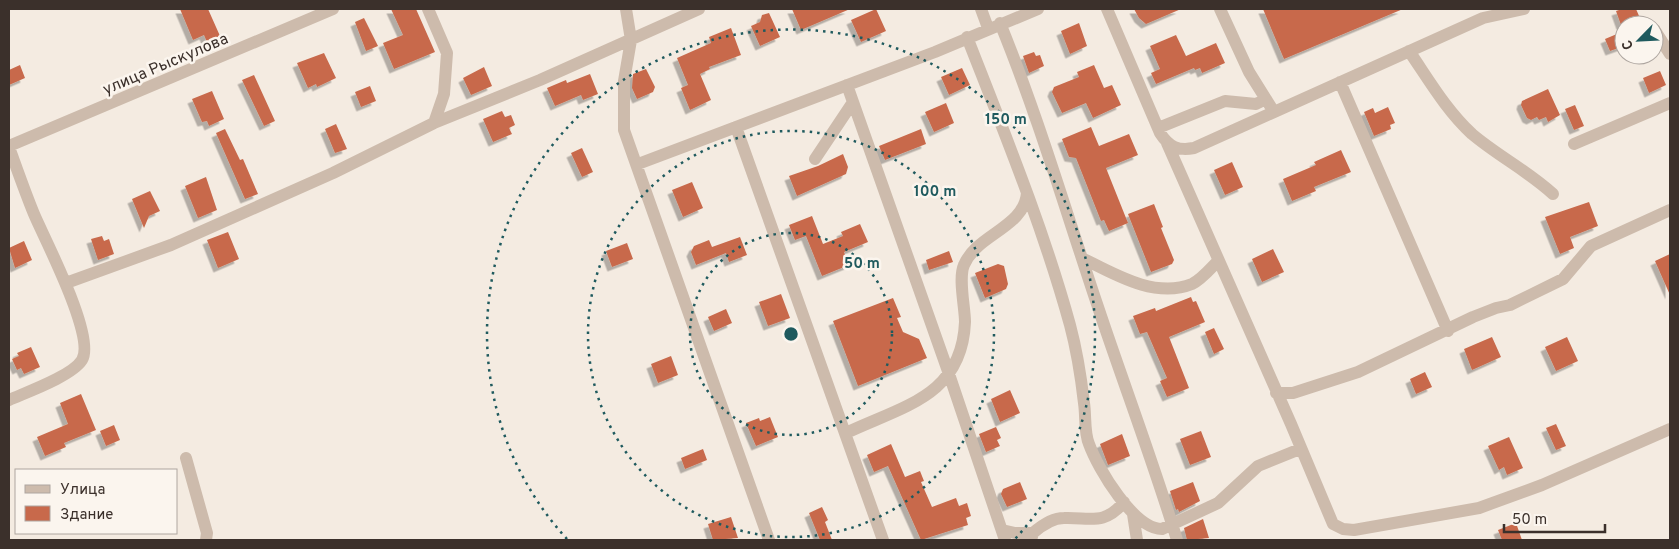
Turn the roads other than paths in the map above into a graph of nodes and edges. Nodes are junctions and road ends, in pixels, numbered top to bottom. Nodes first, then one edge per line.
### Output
1 (333, 9) edge
2 (428, 9) edge
3 (626, 9) edge
4 (699, 9) edge
5 (981, 9) edge
6 (1038, 9) edge
7 (1107, 9) edge
8 (1220, 9) edge
9 (1524, 9) edge
10 (994, 26) junction
11 (967, 38) junction
12 (631, 40) junction
13 (1409, 51) junction
14 (1340, 82) junction
15 (847, 85) junction
16 (1266, 99) junction
17 (853, 102) junction
18 (1670, 103) edge
19 (1274, 112) junction
20 (434, 123) junction
21 (736, 127) junction
22 (1158, 128) junction
23 (1167, 143) junction
24 (1574, 144) dead end
25 (9, 146) edge
26 (815, 159) dead end
27 (638, 164) junction
28 (1026, 193) junction
29 (1553, 194) dead end
30 (1670, 210) edge
31 (1082, 258) junction
32 (1218, 261) junction
33 (66, 283) junction
34 (1448, 331) junction
35 (949, 374) junction
36 (1276, 392) junction
37 (9, 400) edge
38 (1670, 429) edge
39 (846, 433) junction
40 (1300, 449) junction
41 (186, 458) dead end
42 (1124, 502) junction
43 (1133, 514) junction
44 (1172, 524) junction
45 (1003, 535) edge
46 (1032, 537) edge
47 (206, 540) edge
48 (769, 540) edge
49 (883, 540) edge
50 (1137, 540) edge
51 (1176, 540) edge

1 - 25 street, улица Рыскулова
2 - 20 street
3 - 12 street
4 - 12 street
5 - 10 street
6 - 10 street
7 - 22 street
8 - 16 street
9 - 13 street
10 - 11 street
10 - 31 street
11 - 15 street
11 - 28 street
12 - 20 street
12 - 27 street
13 - 14 street
13 - 29 street
14 - 19 street
14 - 34 street
15 - 17 street
15 - 21 street
16 - 19 street
16 - 22 street
17 - 26 street
17 - 35 street
18 - 24 street
19 - 23 street
20 - 33 street
21 - 27 street
21 - 39 street
22 - 23 street
23 - 32 street
25 - 33 street
27 - 48 street
28 - 35 street
28 - 42 street
30 - 34 street
31 - 32 street
31 - 44 street
32 - 36 street
33 - 37 street
34 - 36 street
35 - 39 street
35 - 45 street
36 - 40 street
38 - 40 street
39 - 49 street
40 - 44 street
41 - 47 street
42 - 43 street
42 - 46 street
43 - 44 street
43 - 50 street
44 - 51 street
45 - 46 street

